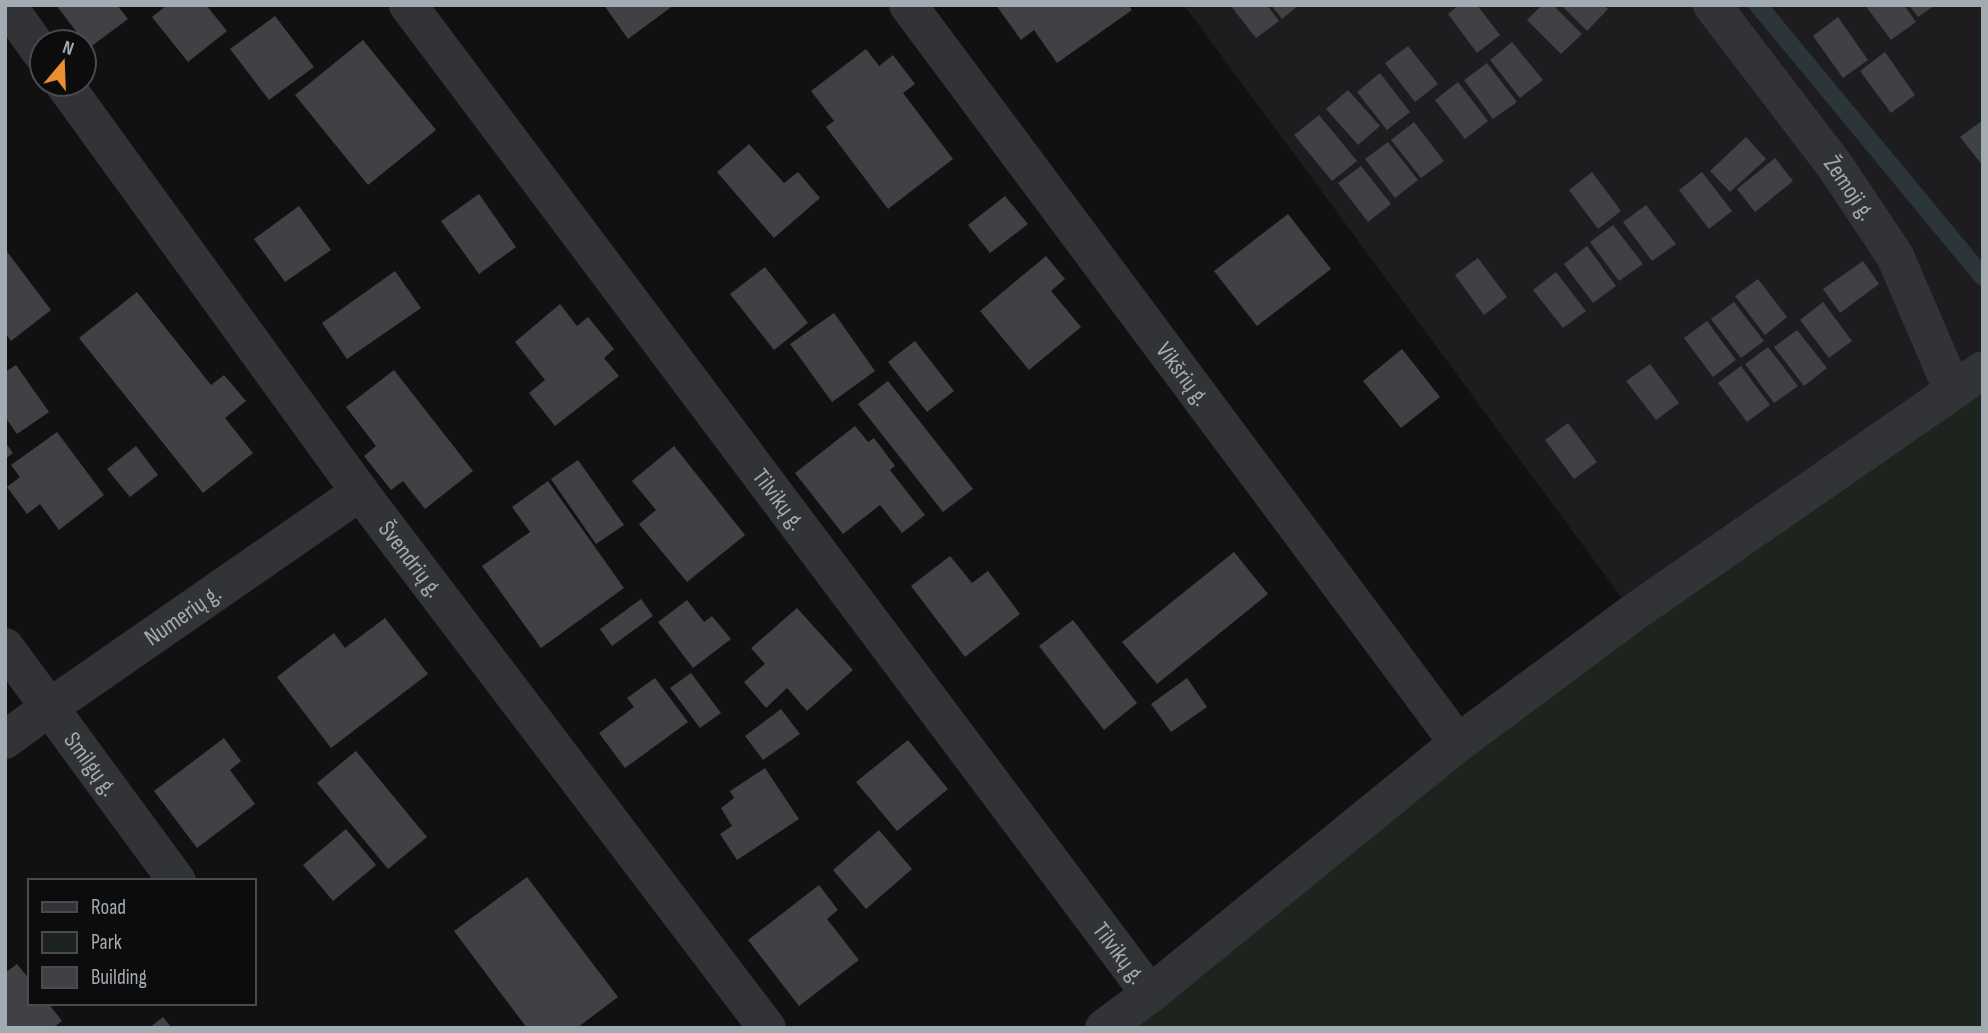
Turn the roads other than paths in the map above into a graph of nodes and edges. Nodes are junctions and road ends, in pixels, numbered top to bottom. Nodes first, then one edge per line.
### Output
1 (7, 5) edge
2 (408, 5) edge
3 (908, 5) edge
4 (1712, 5) edge
5 (28, 34) edge
6 (74, 98) edge
7 (1968, 381) edge
8 (360, 492) junction
9 (5, 647) edge
10 (50, 707) junction
11 (5, 740) edge
12 (1458, 743) junction
13 (176, 879) edge
14 (1150, 994) junction
15 (767, 1028) edge
16 (1104, 1028) edge

1 - 5 street
2 - 14 street, Tilvikų g.
3 - 12 street, Vikšrių g.
4 - 7 street, Žemoji g.
6 - 8 street, Švendrių g.
7 - 12 street
8 - 10 street, Numerių g.
8 - 15 street, Švendrių g.
9 - 10 street, Smilgų g.
10 - 11 street, Numerių g.
10 - 13 street, Smilgų g.
12 - 14 street
14 - 16 street

